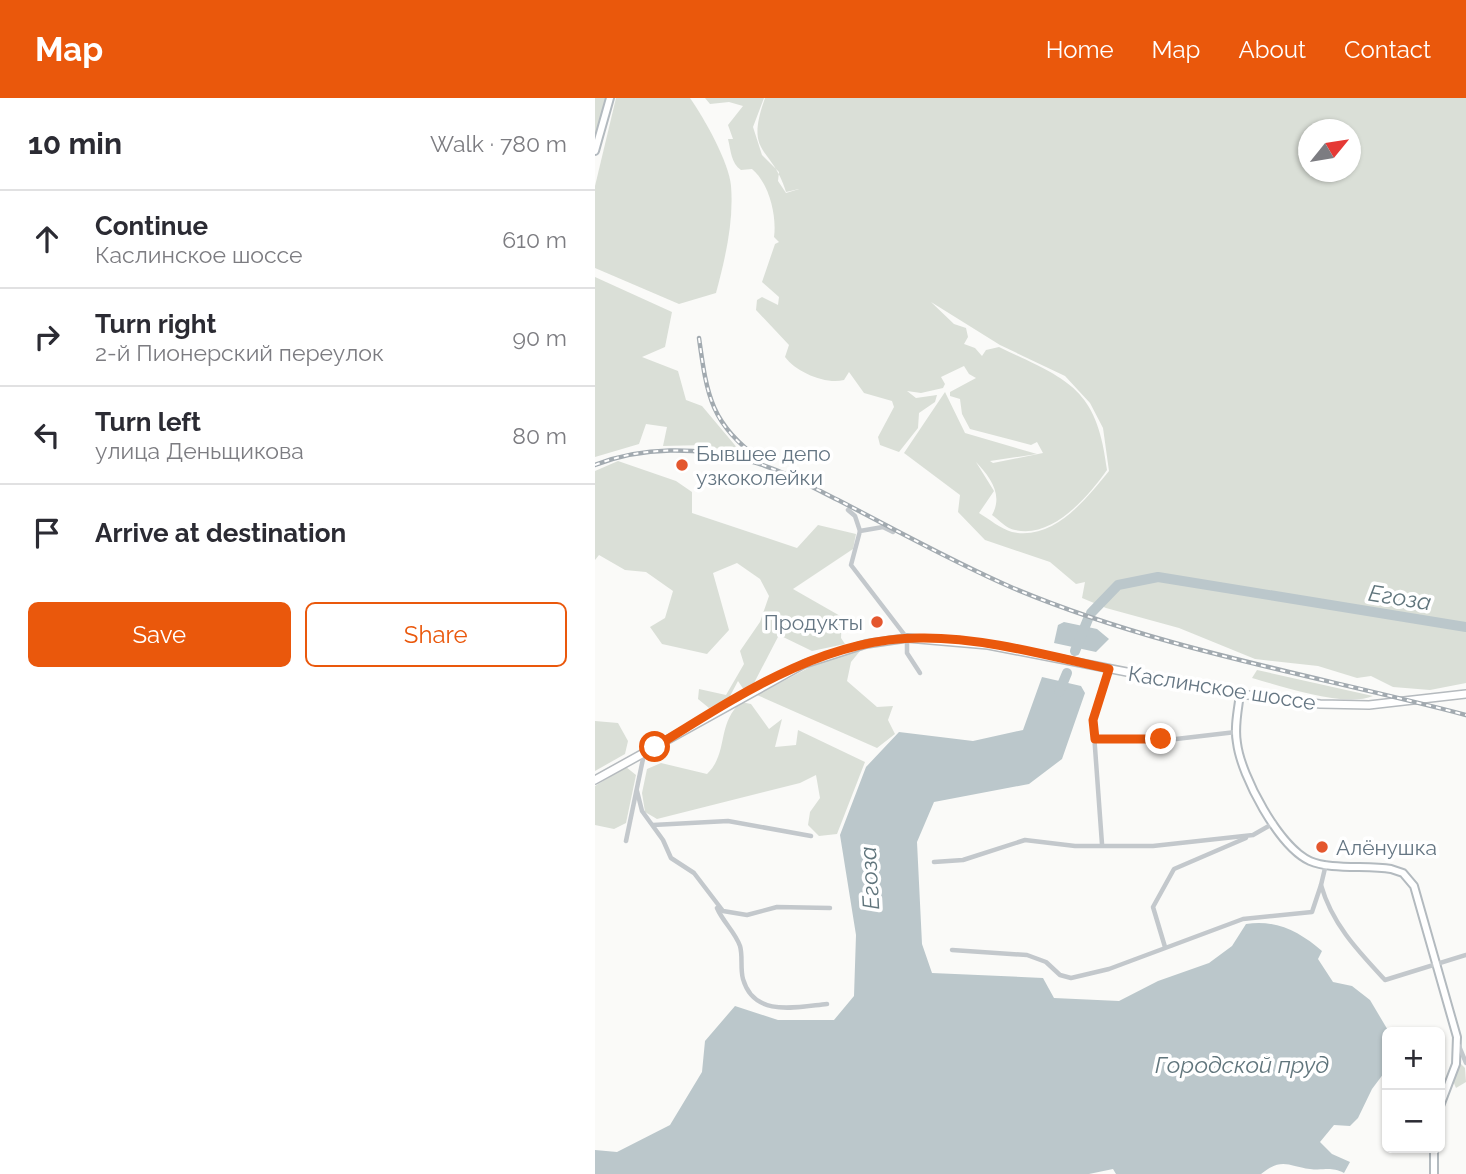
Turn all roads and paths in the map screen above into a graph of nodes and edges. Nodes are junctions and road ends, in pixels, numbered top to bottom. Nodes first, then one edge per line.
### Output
1 (610, 98) edge
2 (595, 151) edge
3 (848, 510) dead end
4 (860, 531) junction
5 (893, 532) dead end
6 (907, 638) junction
7 (1109, 669) junction
8 (920, 673) dead end
9 (1240, 694) junction
10 (1466, 694) edge
11 (1236, 732) junction
12 (1095, 739) junction
13 (1161, 739) dead end
14 (1176, 739) dead end
15 (644, 753) junction
16 (595, 780) edge
17 (637, 791) junction
18 (1274, 823) junction
19 (652, 825) junction
20 (1253, 835) junction
21 (811, 836) dead end
22 (626, 841) dead end
23 (1102, 845) junction
24 (934, 862) dead end
25 (1326, 863) junction
26 (1321, 885) junction
27 (716, 904) junction
28 (830, 908) dead end
29 (1165, 947) junction
30 (952, 950) dead end
31 (1466, 955) edge
32 (1437, 965) junction
33 (827, 1004) dead end
34 (1458, 1045) junction
35 (1466, 1063) edge
36 (1445, 1093) edge
37 (1434, 1153) edge
38 (1434, 1174) edge

1 - 2 street
3 - 4 street
4 - 5 street
4 - 6 street
6 - 7 main road, Каслинское шоссе
6 - 8 street
6 - 15 main road, Каслинское шоссе
7 - 9 main road, Каслинское шоссе
7 - 12 street
9 - 10 main road, Каслинское шоссе
9 - 11 street
11 - 14 street
11 - 18 street
12 - 13 street
12 - 23 street
15 - 16 main road, Каслинское шоссе
15 - 17 street
17 - 19 street
17 - 22 street
18 - 20 street
18 - 25 street
19 - 21 street
19 - 27 street
20 - 23 street
20 - 29 street
23 - 24 street
25 - 26 street
25 - 32 street
26 - 29 street
26 - 32 street
27 - 28 street
27 - 33 street
29 - 30 street
31 - 32 street
32 - 34 street
34 - 35 street
34 - 36 street
37 - 38 street

